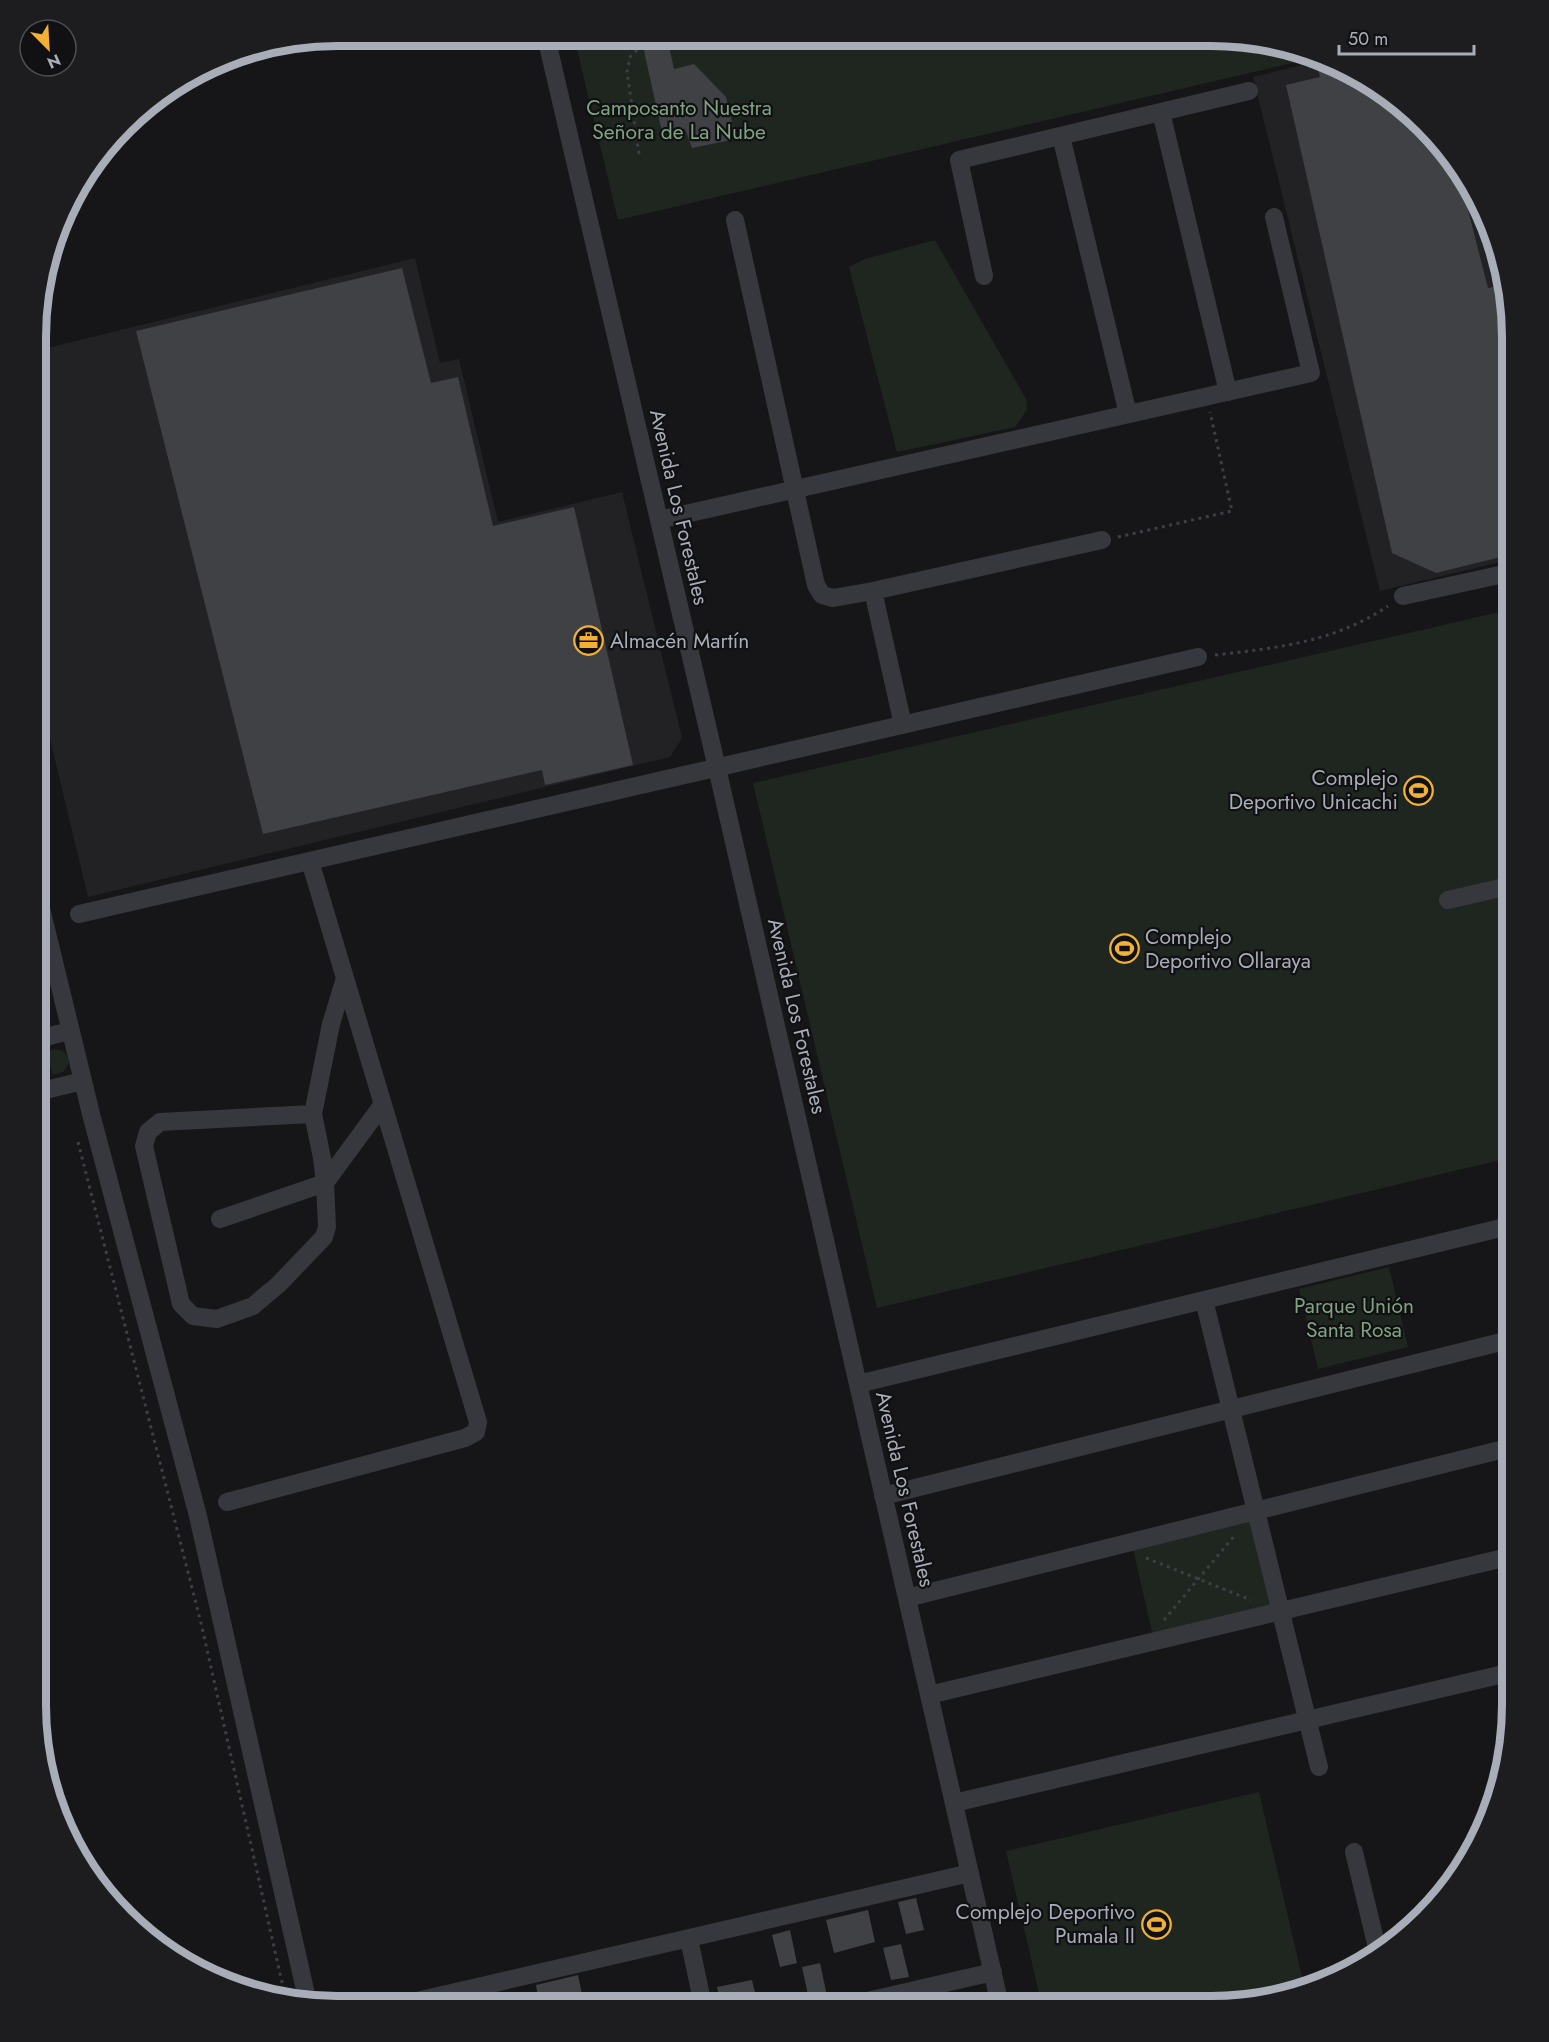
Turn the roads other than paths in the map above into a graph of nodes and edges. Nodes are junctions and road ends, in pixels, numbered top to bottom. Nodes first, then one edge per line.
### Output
1 (548, 46) edge
2 (1249, 91) dead end
3 (1161, 112) junction
4 (1061, 136) junction
5 (1274, 217) dead end
6 (735, 220) dead end
7 (984, 276) dead end
8 (1228, 392) junction
9 (1128, 414) junction
10 (794, 489) junction
11 (659, 520) junction
12 (1102, 540) road end
13 (1502, 574) edge
14 (873, 591) junction
15 (1403, 596) road end
16 (1198, 657) road end
17 (903, 725) junction
18 (717, 768) junction
19 (310, 861) junction
20 (1502, 888) edge
21 (1448, 900) dead end
22 (79, 914) dead end
23 (46, 948) edge
24 (345, 978) junction
25 (70, 1031) junction
26 (46, 1037) edge
27 (82, 1081) junction
28 (46, 1090) edge
29 (383, 1104) junction
30 (313, 1114) junction
31 (325, 1183) junction
32 (220, 1219) dead end
33 (1502, 1228) edge
34 (1204, 1300) junction
35 (1502, 1341) edge
36 (858, 1384) junction
37 (1231, 1409) junction
38 (1502, 1450) edge
39 (883, 1496) junction
40 (227, 1502) dead end
41 (1256, 1511) junction
42 (1502, 1558) edge
43 (907, 1598) junction
44 (1281, 1611) junction
45 (1502, 1674) edge
46 (929, 1695) junction
47 (1307, 1720) junction
48 (1319, 1767) dead end
49 (954, 1803) junction
50 (1354, 1852) dead end
51 (970, 1873) junction
52 (689, 1939) junction
53 (1376, 1944) edge
54 (993, 1972) junction
55 (306, 1994) edge
56 (439, 1996) edge
57 (701, 1996) edge
58 (889, 1996) edge
59 (998, 1996) edge

1 - 11 street, Avenida Los Forestales
2 - 3 street
3 - 4 street
3 - 8 street
4 - 7 street
4 - 9 street
5 - 8 street
6 - 10 street
8 - 9 street
9 - 10 street
10 - 11 street
10 - 14 street
11 - 18 street, Avenida Los Forestales
12 - 14 street
13 - 15 street
14 - 17 street
16 - 17 street
17 - 18 street
18 - 19 street
18 - 36 street, Avenida Los Forestales
19 - 22 street
19 - 24 street
20 - 21 street
23 - 25 street
24 - 29 street
24 - 30 street
25 - 26 street
25 - 27 street
27 - 28 street
27 - 55 street
29 - 31 street
29 - 40 street
30 - 31 street
30 - 31 street
31 - 32 street
33 - 34 street
34 - 36 street
34 - 37 street
35 - 37 street
36 - 39 street, Avenida Los Forestales
37 - 39 street
37 - 41 street
38 - 41 street
39 - 43 street, Avenida Los Forestales
41 - 43 street
41 - 44 street
42 - 44 street
43 - 46 street, Avenida Los Forestales
44 - 46 street
44 - 47 street
45 - 47 street
46 - 49 street, Avenida Los Forestales
47 - 48 street
47 - 49 street
49 - 51 street, Avenida Los Forestales
50 - 53 street
51 - 52 street
51 - 54 street, Avenida Los Forestales
52 - 56 street
52 - 57 street
54 - 58 street
54 - 59 street, Avenida Los Forestales

